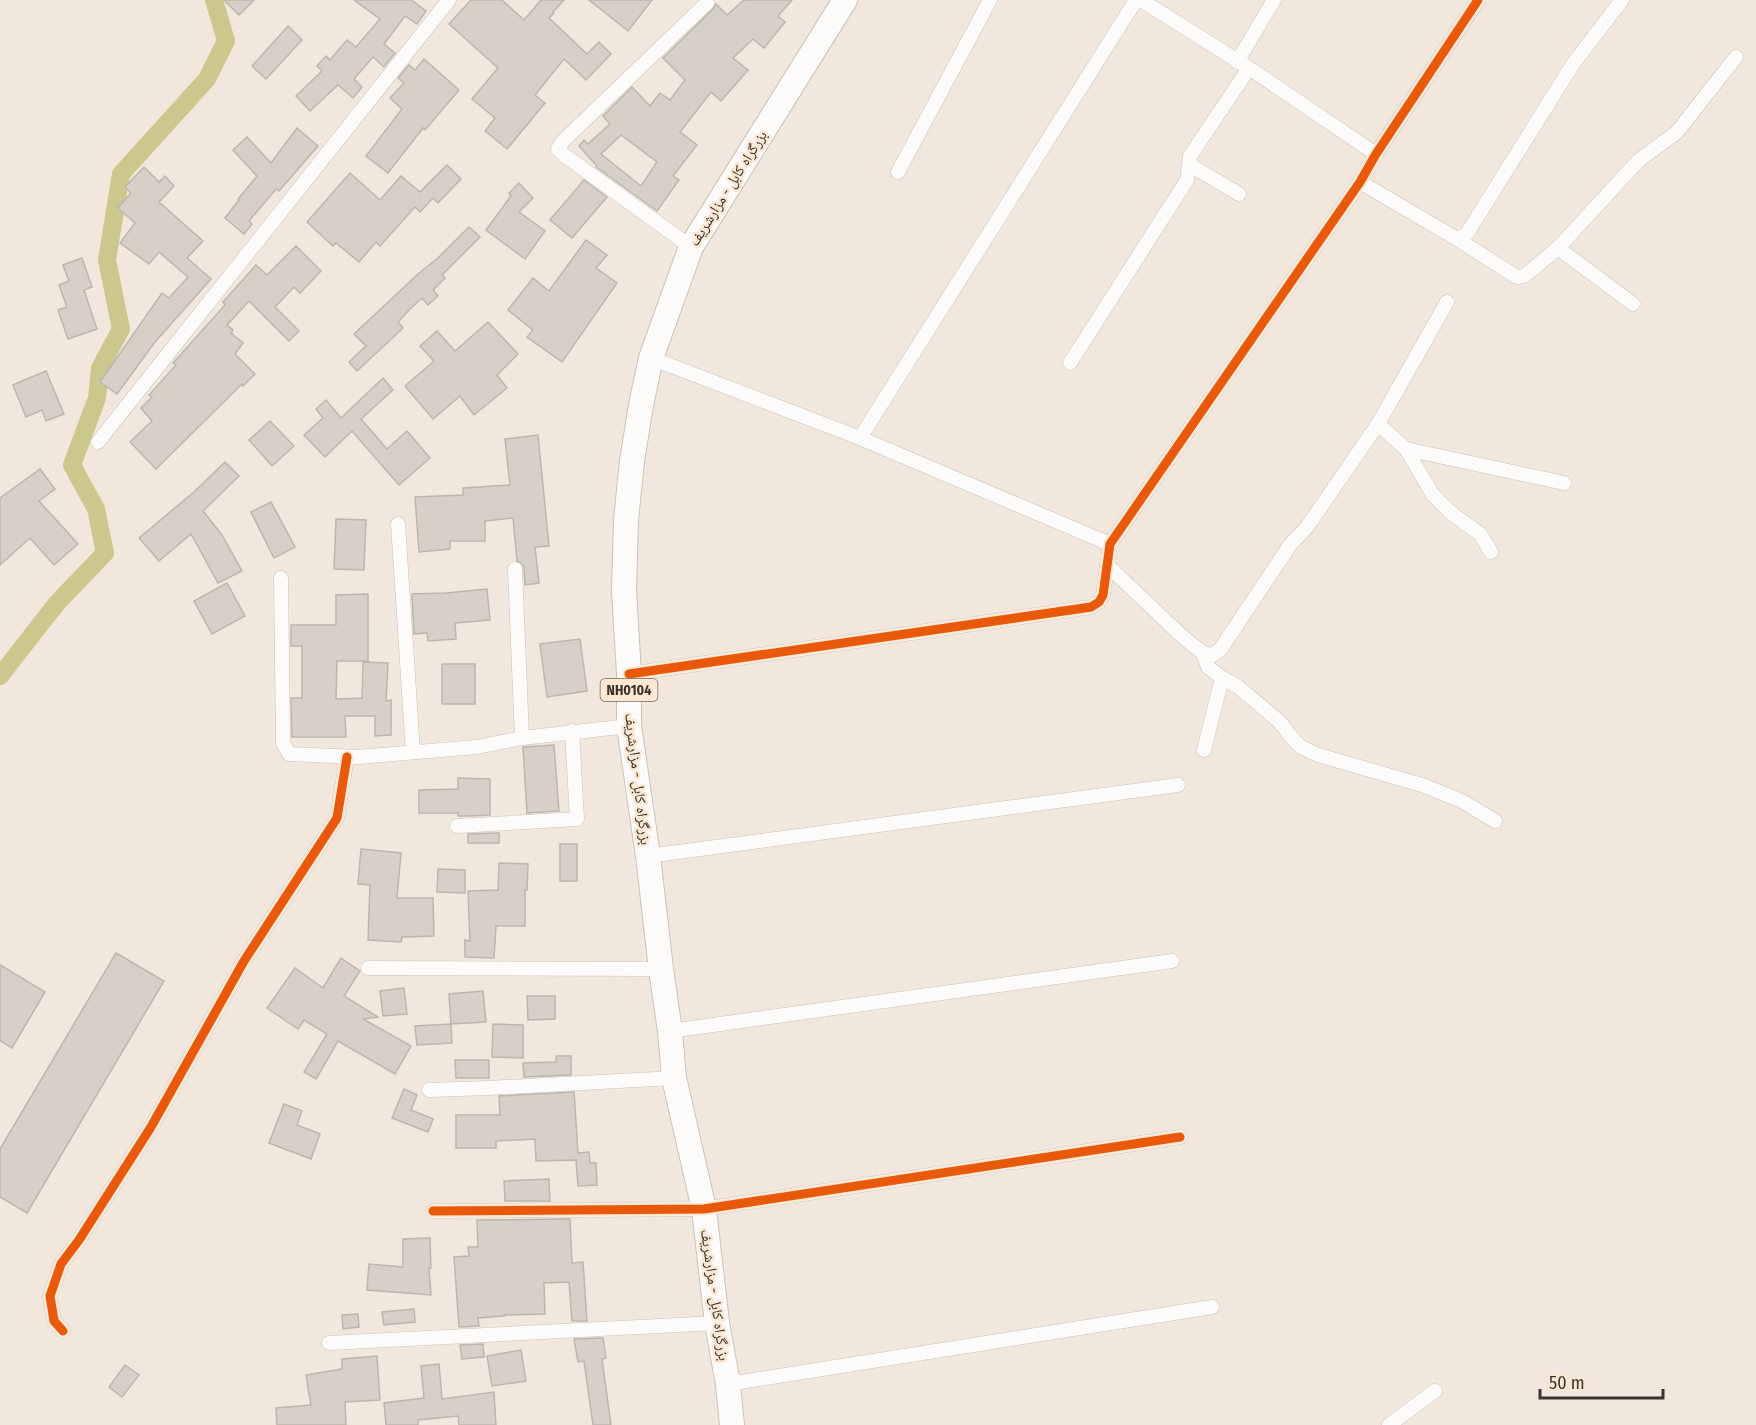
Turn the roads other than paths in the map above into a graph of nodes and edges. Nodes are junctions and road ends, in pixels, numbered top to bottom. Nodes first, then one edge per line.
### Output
1 (449, 0) edge
2 (845, 0) edge
3 (990, 0) edge
4 (1136, 0) edge
5 (1141, 0) edge
6 (1274, 0) edge
7 (1478, 0) edge
8 (1622, 0) edge
9 (707, 3) dead end
10 (1736, 57) dead end
11 (1243, 65) junction
12 (1376, 154) junction
13 (1190, 165) junction
14 (898, 172) dead end
15 (1360, 182) junction
16 (1239, 194) dead end
17 (1457, 239) junction
18 (691, 247) junction
19 (1558, 248) junction
20 (1447, 303) dead end
21 (1633, 304) dead end
22 (651, 358) junction
23 (1070, 363) dead end
24 (1378, 424) junction
25 (860, 438) junction
26 (98, 442) dead end
27 (1406, 449) junction
28 (1564, 483) dead end
29 (398, 524) dead end
30 (1110, 544) junction
31 (1491, 552) dead end
32 (1107, 565) junction
33 (515, 569) dead end
34 (281, 578) dead end
35 (1203, 653) junction
36 (628, 674) junction
37 (1222, 678) junction
38 (629, 726) junction
39 (572, 731) junction
40 (522, 738) junction
41 (1204, 750) dead end
42 (412, 752) junction
43 (347, 757) junction
44 (1178, 785) dead end
45 (1495, 821) dead end
46 (457, 826) dead end
47 (648, 856) junction
48 (1172, 961) dead end
49 (368, 968) dead end
50 (660, 969) junction
51 (670, 1031) junction
52 (675, 1078) junction
53 (429, 1090) dead end
54 (1180, 1137) dead end
55 (704, 1209) junction
56 (433, 1211) dead end
57 (1212, 1307) dead end
58 (717, 1323) junction
59 (63, 1330) dead end
60 (328, 1343) dead end
61 (728, 1384) junction
62 (1435, 1391) dead end
63 (732, 1425) edge
64 (1389, 1425) edge

1 - 26 street
2 - 18 highway, بزرگراه کابل - مزارشریف / NH0104
3 - 14 street
4 - 25 street
5 - 11 street
6 - 11 street
7 - 12 street
8 - 17 street
9 - 18 street
10 - 19 street
11 - 12 street
11 - 13 street
12 - 15 street
13 - 16 street
13 - 23 street
15 - 17 street
15 - 30 street
17 - 19 street
18 - 22 highway, بزرگراه کابل - مزارشریف / NH0104
19 - 21 street
20 - 24 street
22 - 25 street
22 - 36 highway, بزرگراه کابل - مزارشریف / NH0104
24 - 27 street
24 - 35 street
25 - 30 street
27 - 28 street
27 - 31 street
29 - 42 street
30 - 32 street
32 - 35 street
32 - 36 street
33 - 40 street
34 - 43 street
35 - 37 street
36 - 38 highway, بزرگراه کابل - مزارشریف / NH0104
37 - 41 street
37 - 45 street
38 - 39 street
38 - 47 highway, بزرگراه کابل - مزارشریف / NH0104
39 - 40 street
39 - 46 street
40 - 42 street
42 - 43 street
43 - 59 street
44 - 47 street
47 - 50 highway, بزرگراه کابل - مزارشریف / NH0104
48 - 51 street
49 - 50 street
50 - 51 highway, بزرگراه کابل - مزارشریف / NH0104
51 - 52 highway, بزرگراه کابل - مزارشریف / NH0104
52 - 53 street
52 - 55 highway, بزرگراه کابل - مزارشریف / NH0104
54 - 55 street
55 - 56 street
55 - 58 highway, بزرگراه کابل - مزارشریف / NH0104
57 - 61 street
58 - 60 street
58 - 61 highway, بزرگراه کابل - مزارشریف / NH0104
61 - 63 highway, بزرگراه کابل - مزارشریف / NH0104
62 - 64 street

